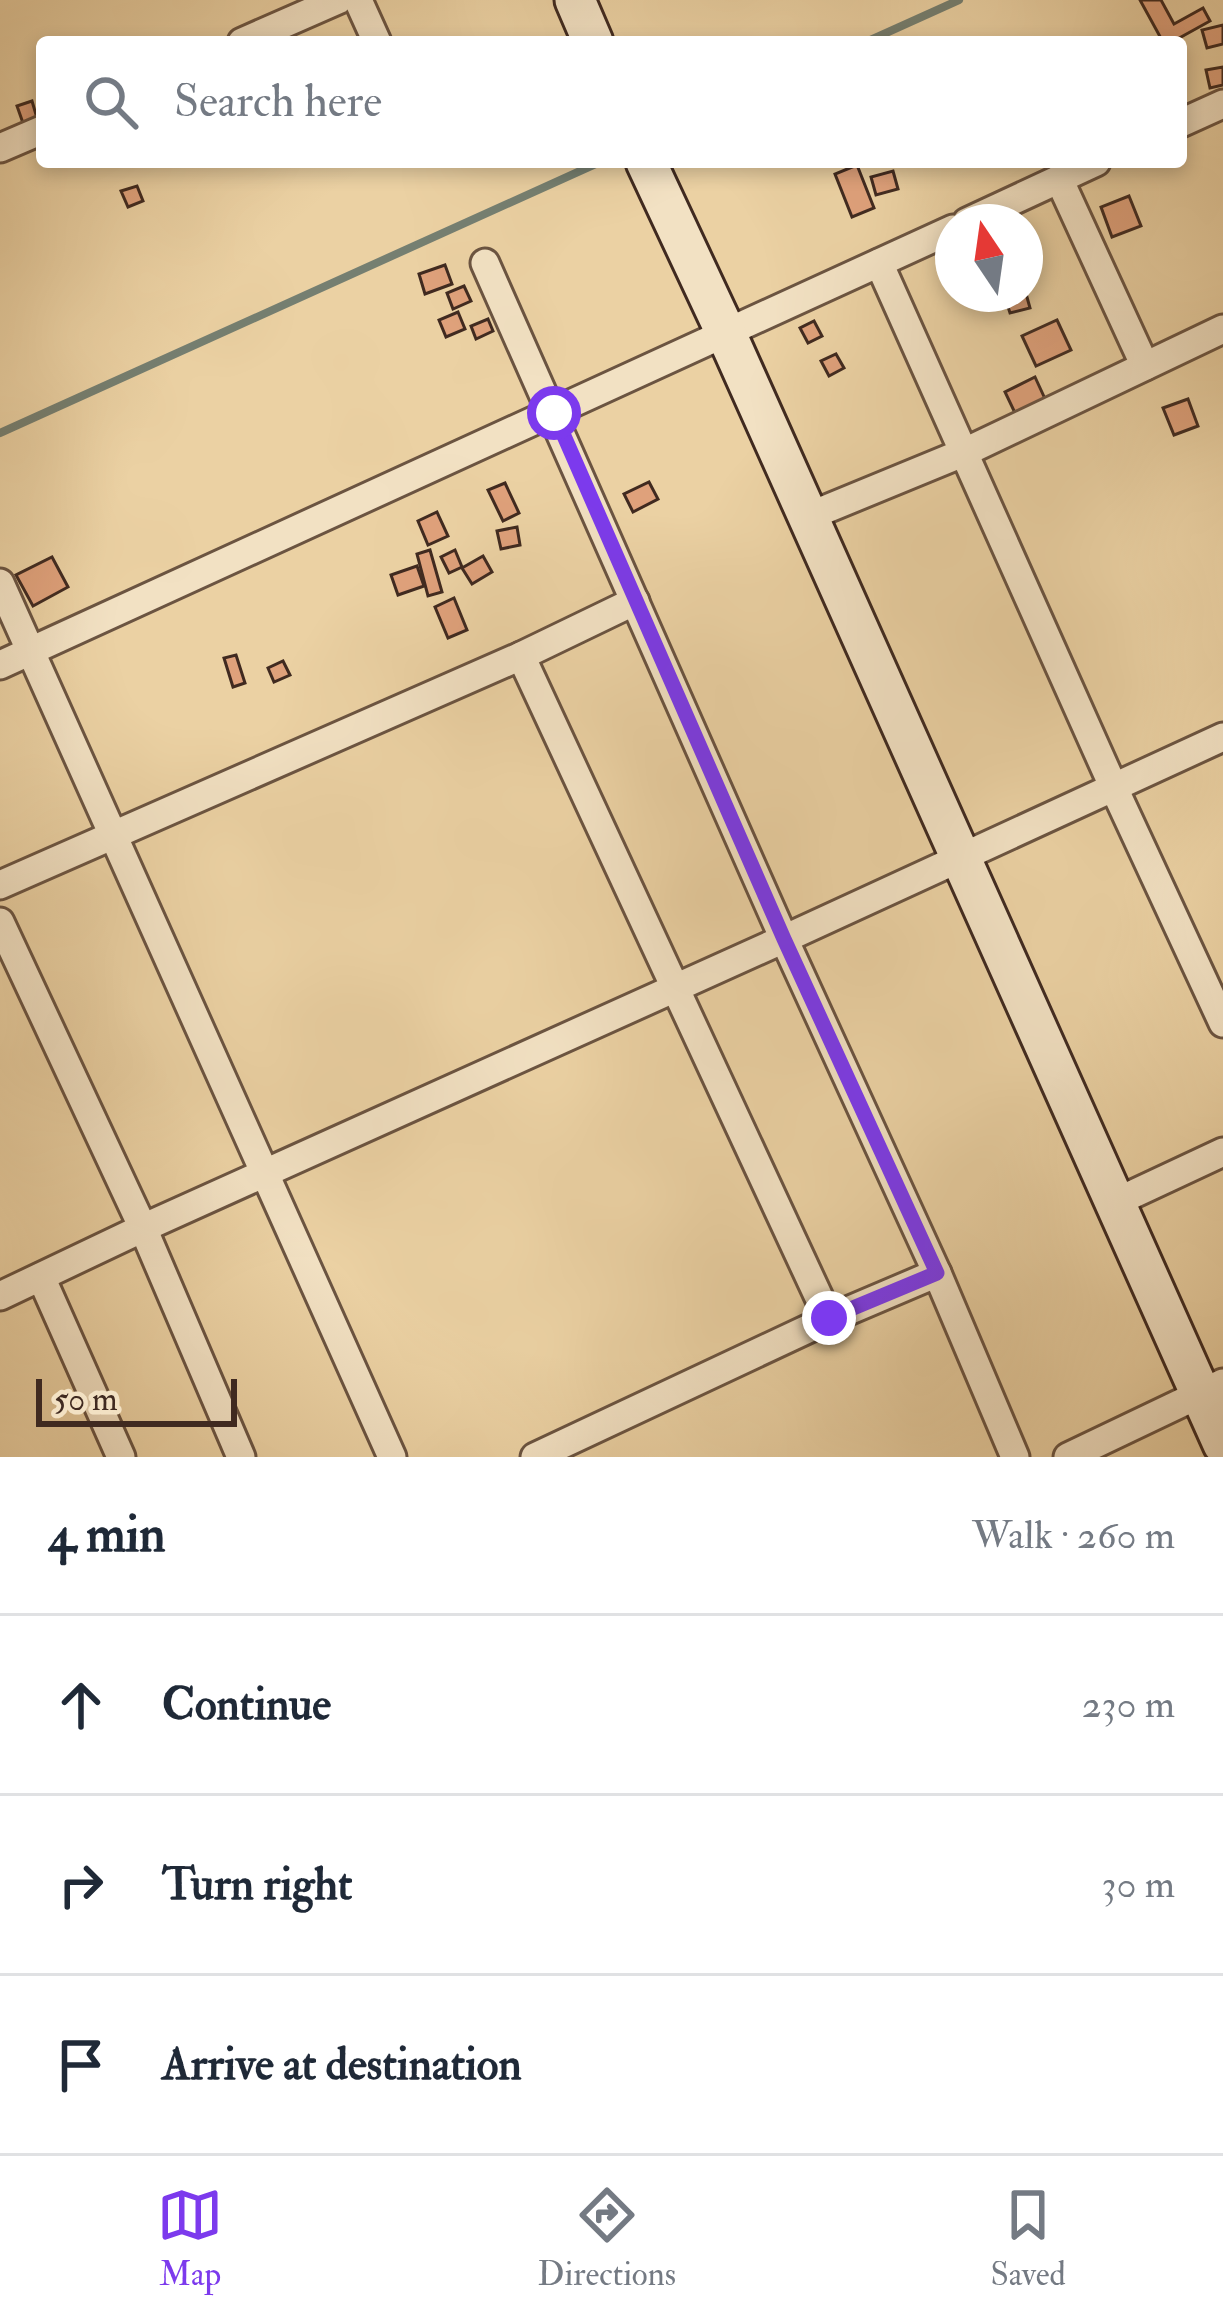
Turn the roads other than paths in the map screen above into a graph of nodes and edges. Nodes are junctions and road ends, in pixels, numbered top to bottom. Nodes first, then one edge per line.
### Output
1 (338, 0) edge
2 (358, 0) edge
3 (575, 0) edge
4 (256, 36) edge
5 (374, 36) edge
6 (590, 36) edge
7 (1223, 104) edge
8 (1187, 120) edge
9 (36, 133) edge
10 (0, 148) edge
11 (648, 168) edge
12 (1083, 168) edge
13 (1059, 179) junction
14 (1006, 204) edge
15 (935, 237) edge
16 (485, 262) dead end
17 (879, 263) junction
18 (1223, 329) edge
19 (725, 331) junction
20 (1145, 366) junction
21 (554, 413) junction
22 (965, 452) junction
23 (808, 517) junction
24 (0, 583) edge
25 (634, 601) junction
26 (30, 650) junction
27 (521, 656) junction
28 (0, 665) edge
29 (1223, 737) edge
30 (1113, 786) junction
31 (113, 835) junction
32 (959, 856) junction
33 (0, 886) edge
34 (0, 922) edge
35 (784, 939) junction
36 (675, 987) junction
37 (1223, 1023) edge
38 (1223, 1152) edge
39 (265, 1174) junction
40 (1114, 1203) junction
41 (143, 1228) junction
42 (937, 1273) junction
43 (41, 1277) junction
44 (0, 1296) edge
45 (829, 1318) junction
46 (1211, 1389) edge
47 (1223, 1444) edge
48 (121, 1457) edge
49 (241, 1457) edge
50 (392, 1457) edge
51 (535, 1457) edge
52 (1015, 1457) edge
53 (1067, 1457) edge

1 - 4 street
2 - 5 street
3 - 6 street
7 - 8 street
9 - 10 street
11 - 19 street
12 - 13 street
13 - 14 street
13 - 20 street
15 - 17 street
16 - 21 street
17 - 19 street
17 - 22 street
18 - 20 street
19 - 21 street
19 - 23 street
20 - 22 street
21 - 25 street
21 - 26 street
22 - 23 street
22 - 30 street
23 - 32 street
24 - 26 street
25 - 27 street
25 - 35 street
26 - 28 street
26 - 31 street
27 - 31 street
27 - 36 street
29 - 30 street
30 - 32 street
30 - 37 street
31 - 33 street
31 - 39 street
32 - 35 street
32 - 40 street
34 - 41 street
35 - 36 street
35 - 42 street
36 - 39 street
36 - 45 street
38 - 40 street
39 - 41 street
39 - 50 street
40 - 46 street
41 - 43 street
41 - 49 street
42 - 45 street
42 - 52 street
43 - 44 street
43 - 48 street
45 - 51 street
46 - 47 street
46 - 53 street

